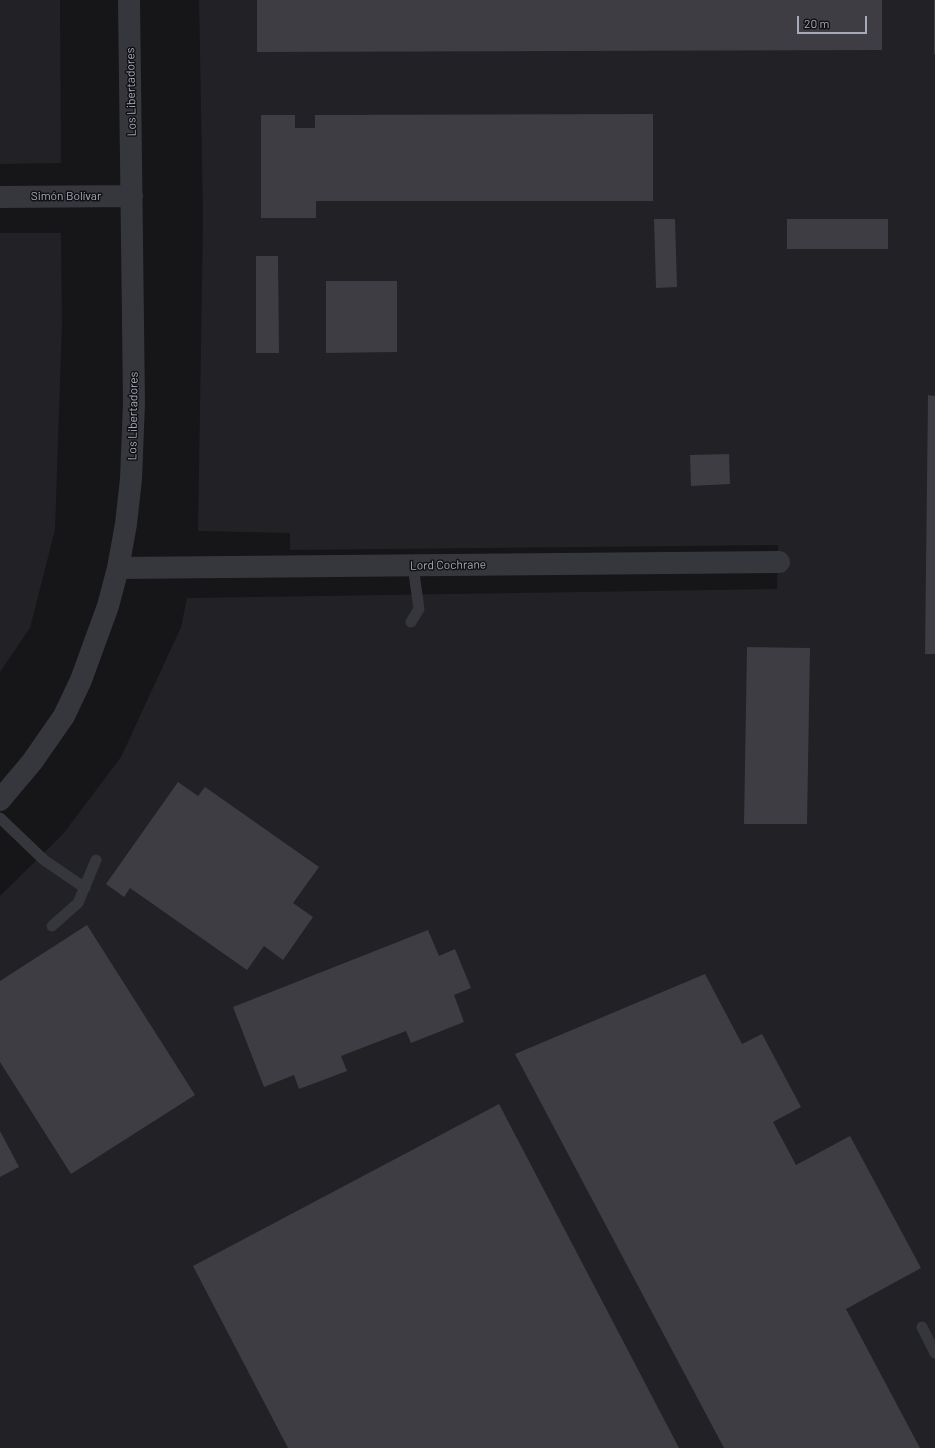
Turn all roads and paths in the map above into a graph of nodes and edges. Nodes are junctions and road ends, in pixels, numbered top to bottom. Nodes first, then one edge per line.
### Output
1 (129, 0) edge
2 (0, 196) edge
3 (132, 196) junction
4 (779, 562) dead end
5 (413, 566) junction
6 (118, 568) junction
7 (411, 622) dead end
8 (0, 800) edge
9 (0, 818) edge
10 (96, 860) dead end
11 (85, 888) junction
12 (52, 926) dead end
13 (922, 1326) dead end
14 (935, 1353) edge

1 - 3 street, Los Libertadores
2 - 3 street, Simón Bolívar
3 - 6 street, Los Libertadores
4 - 5 street, Lord Cochrane
5 - 6 street, Lord Cochrane
5 - 7 lane
6 - 8 street, Los Libertadores
9 - 11 lane
10 - 11 lane
11 - 12 lane
13 - 14 lane

